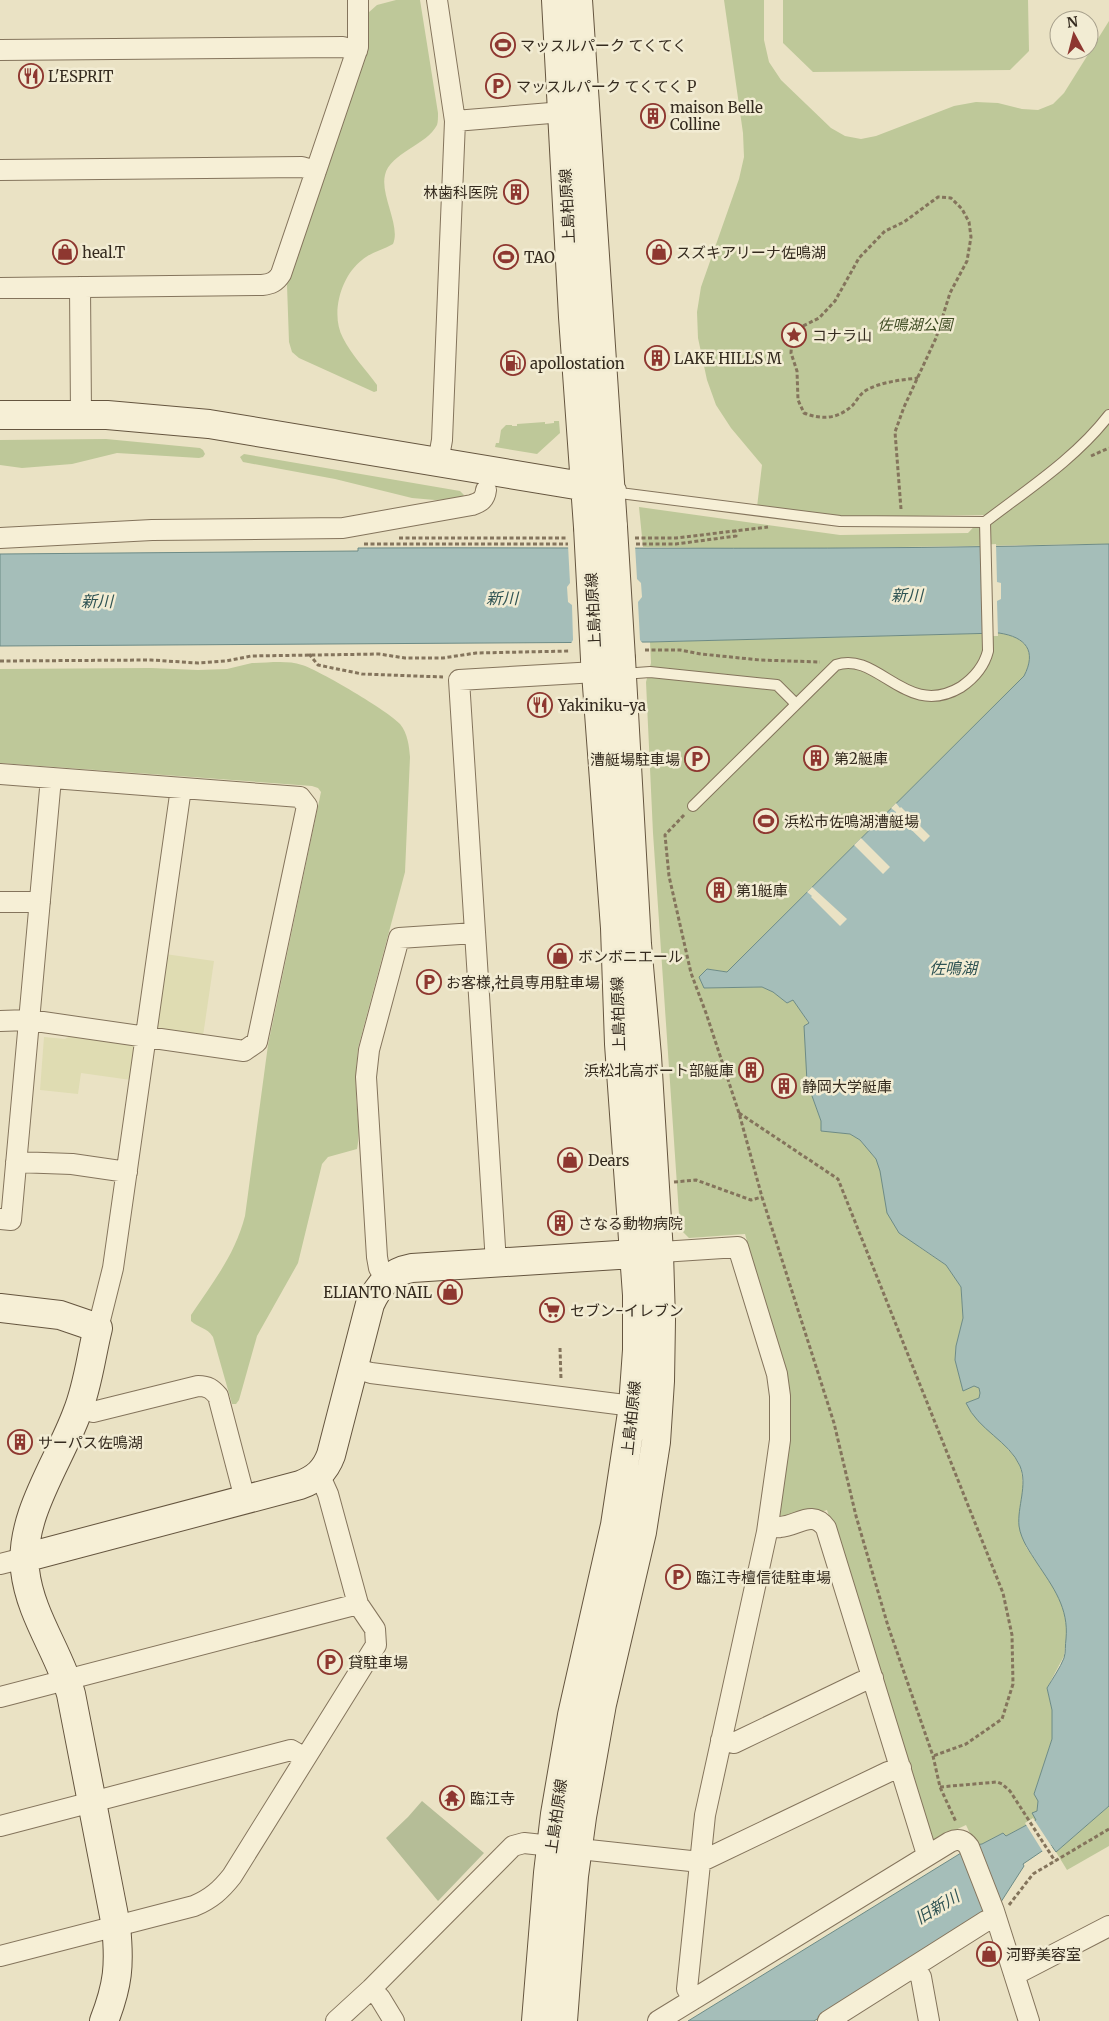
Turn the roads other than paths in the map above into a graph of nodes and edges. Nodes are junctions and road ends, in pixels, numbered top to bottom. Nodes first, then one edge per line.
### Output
1 (358, 0) edge
2 (437, 0) edge
3 (556, 0) edge
4 (578, 0) edge
5 (0, 50) edge
6 (357, 51) junction
7 (563, 112) junction
8 (455, 121) junction
9 (0, 170) edge
10 (316, 172) junction
11 (80, 287) junction
12 (0, 288) edge
13 (81, 414) junction
14 (0, 415) edge
15 (1109, 415) edge
16 (438, 462) junction
17 (599, 489) junction
18 (486, 490) dead end
19 (986, 527) junction
20 (0, 538) edge
21 (608, 661) junction
22 (796, 704) junction
23 (0, 774) edge
24 (51, 778) junction
25 (181, 788) junction
26 (693, 806) road end
27 (0, 902) edge
28 (40, 902) junction
29 (475, 933) junction
30 (29, 1020) junction
31 (0, 1021) edge
32 (146, 1037) junction
33 (16, 1162) junction
34 (127, 1172) junction
35 (0, 1219) edge
36 (646, 1253) junction
37 (496, 1263) junction
38 (386, 1280) junction
39 (0, 1308) edge
40 (98, 1328) junction
41 (354, 1368) junction
42 (633, 1406) junction
43 (80, 1407) junction
44 (319, 1474) junction
45 (245, 1500) junction
46 (768, 1526) junction
47 (12, 1561) edge
48 (358, 1604) junction
49 (873, 1678) junction
50 (67, 1680) junction
51 (0, 1697) edge
52 (721, 1740) junction
53 (305, 1758) junction
54 (901, 1768) junction
55 (92, 1802) junction
56 (0, 1826) edge
57 (551, 1846) junction
58 (578, 1849) junction
59 (930, 1854) junction
60 (700, 1862) junction
61 (995, 1914) junction
62 (116, 1926) junction
63 (1109, 1926) edge
64 (0, 1956) edge
65 (914, 1966) junction
66 (1014, 1973) junction
67 (372, 1989) junction
68 (694, 1999) junction
69 (855, 2013) edge
70 (104, 2021) edge
71 (336, 2021) edge
72 (394, 2021) edge
73 (536, 2021) edge
74 (563, 2021) edge
75 (658, 2021) edge
76 (828, 2021) edge
77 (929, 2021) edge
78 (1029, 2021) edge

1 - 6 street
2 - 8 street
3 - 7 street, 上島柏原線
4 - 17 street, 上島柏原線
5 - 6 street
6 - 10 street
7 - 8 street
7 - 17 street, 上島柏原線
8 - 16 street
9 - 10 street
10 - 11 street
11 - 12 street
11 - 13 street
13 - 14 street
13 - 16 street
15 - 19 lane
16 - 17 street
17 - 19 lane
17 - 21 street, 上島柏原線, bridge
18 - 20 street
19 - 22 lane
21 - 22 lane
21 - 29 street
21 - 36 street, 上島柏原線
22 - 26 lane
23 - 24 street
24 - 25 street
24 - 28 street
25 - 32 street
25 - 32 street
27 - 28 street
28 - 30 street
29 - 37 street
29 - 38 street
30 - 31 street
30 - 32 street
30 - 33 street
32 - 34 street
33 - 34 street
33 - 35 street
34 - 40 street
36 - 37 street
36 - 42 street, 上島柏原線
36 - 46 street
36 - 58 street, 上島柏原線
37 - 38 street
38 - 41 street
39 - 40 street
40 - 43 street
41 - 42 street
41 - 44 street
42 - 57 street, 上島柏原線
43 - 45 street
43 - 47 street
44 - 45 street
44 - 48 street
45 - 47 street
46 - 49 street
46 - 52 street
47 - 50 street
48 - 50 street
48 - 53 street
49 - 52 street
49 - 54 street
50 - 51 street
50 - 55 street
52 - 60 street
53 - 55 street
53 - 62 street
54 - 59 street
54 - 60 street
55 - 56 street
55 - 62 street
57 - 58 street
57 - 67 street
57 - 73 street, 上島柏原線
58 - 60 street
58 - 74 street, 上島柏原線
59 - 61 street
59 - 68 street
60 - 68 street
61 - 65 street
61 - 66 street
62 - 64 street
62 - 70 street
63 - 66 street
65 - 69 street
65 - 77 street
66 - 78 street
67 - 71 street
67 - 72 street
68 - 75 street
69 - 76 street

